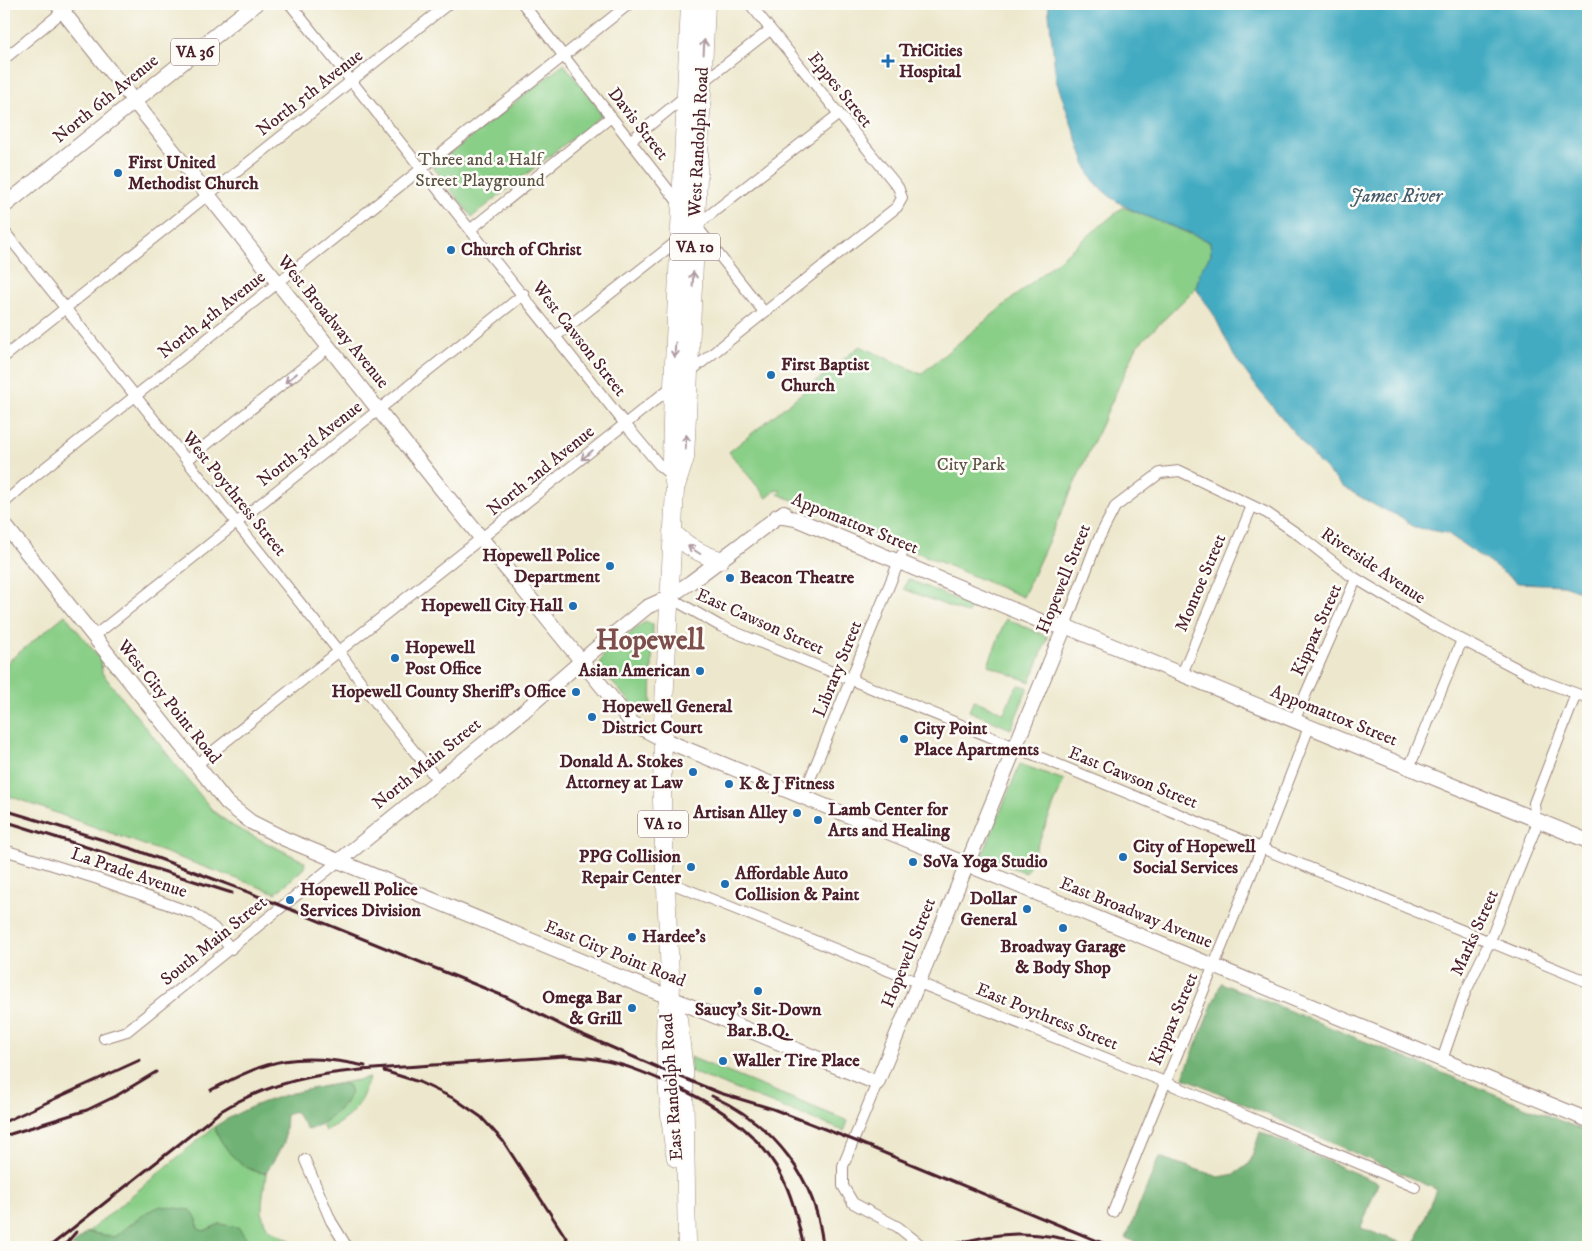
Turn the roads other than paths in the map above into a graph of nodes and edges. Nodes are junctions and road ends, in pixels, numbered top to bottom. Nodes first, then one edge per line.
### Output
1 (255, 4) edge
2 (290, 4) edge
3 (448, 4) edge
4 (522, 4) edge
5 (629, 4) edge
6 (690, 4) edge
7 (706, 4) edge
8 (750, 4) edge
9 (64, 6) edge
10 (770, 30) junction
11 (564, 56) junction
12 (4, 59) edge
13 (352, 80) junction
14 (702, 83) junction
15 (686, 96) junction
16 (134, 100) junction
17 (839, 114) junction
18 (612, 117) junction
19 (630, 141) junction
20 (423, 168) junction
21 (208, 195) junction
22 (902, 198) joint
23 (4, 206) edge
24 (681, 206) junction
25 (696, 226) junction
26 (471, 229) junction
27 (4, 231) edge
28 (680, 239) junction
29 (278, 283) junction
30 (524, 294) junction
31 (65, 308) junction
32 (764, 312) junction
33 (556, 336) junction
34 (329, 348) junction
35 (4, 358) edge
36 (689, 372) junction
37 (673, 386) junction
38 (136, 396) junction
39 (379, 410) junction
40 (625, 424) junction
41 (186, 460) junction
42 (675, 481) junction
43 (1143, 486) joint
44 (4, 503) edge
45 (1252, 506) junction
46 (777, 516) joint
47 (237, 523) junction
48 (4, 524) edge
49 (672, 532) junction
50 (482, 538) junction
51 (901, 558) junction
52 (720, 560) junction
53 (1356, 579) junction
54 (669, 597) junction
55 (1065, 626) junction
56 (93, 637) junction
57 (1462, 640) junction
58 (340, 653) junction
59 (582, 662) junction
60 (1182, 674) junction
61 (852, 680) junction
62 (1576, 694) junction
63 (1588, 698) edge
64 (1294, 720) junction
65 (1310, 727) junction
66 (662, 739) junction
67 (1014, 747) junction
68 (196, 765) junction
69 (1409, 768) junction
70 (437, 779) junction
71 (803, 796) junction
72 (1536, 820) junction
73 (1588, 841) edge
74 (4, 850) edge
75 (1262, 850) junction
76 (339, 861) junction
77 (966, 864) junction
78 (666, 881) junction
79 (1489, 943) junction
80 (231, 949) junction
81 (1214, 966) junction
82 (918, 982) junction
83 (1588, 982) edge
84 (671, 997) junction
85 (104, 1038) dead end
86 (1442, 1060) junction
87 (1165, 1082) junction
88 (877, 1083) junction
89 (1588, 1120) edge
90 (305, 1160) dead end
91 (1415, 1188) dead end
92 (1113, 1212) dead end
93 (346, 1247) edge
94 (687, 1247) edge
95 (923, 1247) edge

1 - 16 main road, North 6th Avenue / VA 36
2 - 13 street, West Cawson Street
3 - 13 street, North 5th Avenue
4 - 11 street, Davis Street
5 - 11 street, North 4th Avenue
6 - 15 highway, West Randolph Road / VA 10
14 -> 7 highway, West Randolph Road / VA 10
8 - 10 street, Eppes Street
9 - 12 street
9 - 16 street, West Broadway Avenue
10 - 14 street
10 - 17 street, Eppes Street
11 - 18 street, Davis Street
11 - 20 street, North 4th Avenue
13 - 20 street, West Cawson Street
13 - 21 street, North 5th Avenue
14 - 15 street
14 - 25 highway, West Randolph Road / VA 10
15 - 19 street
15 - 24 highway, West Randolph Road / VA 10
16 - 21 street, West Broadway Avenue
16 - 23 main road, North 6th Avenue
17 - 22 street, Eppes Street
17 - 25 street
18 - 19 street, Davis Street
18 - 26 street
19 - 24 street, Davis Street
20 - 26 street, West Cawson Street
20 - 29 street, North 4th Avenue
21 - 29 street, West Broadway Avenue
21 - 31 street, North 5th Avenue
22 - 32 street, North 2nd Avenue
24 - 25 street, Davis Street
24 - 28 highway, West Randolph Road / VA 10
25 - 28 street
25 - 32 street, Davis Street
36 -> 25 highway, West Randolph Road / VA 10
26 - 30 street, West Cawson Street
27 - 31 street, West Poythress Street
28 - 33 street
28 -> 37 highway, West Randolph Road / VA 10
29 - 34 street, West Broadway Avenue
29 - 38 street, North 4th Avenue
30 - 33 street, West Cawson Street
30 - 39 street, North 3rd Avenue
31 - 35 street, North 5th Avenue
31 - 38 street, West Poythress Street
32 - 36 street, North 2nd Avenue
33 - 40 street, West Cawson Street
34 - 39 street, West Broadway Avenue
34 -> 41 street
36 - 37 street, North 2nd Avenue
42 -> 36 highway, West Randolph Road / VA 10
37 - 40 street, North 2nd Avenue
37 - 42 highway, West Randolph Road / VA 10
38 - 41 street, West Poythress Street
38 - 44 street, North 4th Avenue
39 - 47 street, North 3rd Avenue
39 - 50 street, West Broadway Avenue
40 - 42 street, West Cawson Street
40 -> 50 street, North 2nd Avenue
41 - 47 street, West Poythress Street
42 - 49 highway, West Randolph Road / VA 10
43 - 45 street, Riverside Avenue
43 - 55 street, Hopewell Street
45 - 53 street, Riverside Avenue
45 - 60 street, Monroe Street
46 - 51 street, Appomattox Street
46 - 52 street, North Main Street
47 - 56 street, North 3rd Avenue
47 - 58 street, West Poythress Street
48 - 56 street, West City Point Road
52 -> 49 highway
49 - 54 highway, West Randolph Road / VA 10
50 - 58 street, North 2nd Avenue
50 - 59 street, West Broadway Avenue
51 - 55 street, Appomattox Street
51 - 61 street, Library Street
52 - 54 street, North Main Street
53 - 57 street, Riverside Avenue
53 - 64 street, Kippax Street
54 - 59 street, North Main Street
54 - 61 street, East Cawson Street
54 - 66 highway, East Randolph Road / VA 10
55 - 60 street, Appomattox Street
55 - 67 street, Hopewell Street
56 - 68 street, West City Point Road
57 - 62 street, Riverside Avenue
57 - 69 street
58 - 68 street, North 2nd Avenue
58 - 70 street, West Poythress Street
59 - 66 street, East Broadway Avenue
59 - 70 street, North Main Street
60 - 64 street, Appomattox Street
61 - 67 street, East Cawson Street
61 - 71 street, Library Street
62 - 63 street, Riverside Avenue
62 - 72 street, Marks Street
64 - 65 street, Appomattox Street
65 - 69 street, Appomattox Street
65 - 75 street, Kippax Street
66 - 71 street, East Broadway Avenue
66 - 78 highway, East Randolph Road / VA 10
67 - 75 street, East Cawson Street
67 - 77 street, Hopewell Street
68 - 76 street, West City Point Road
69 - 72 street, Appomattox Street
70 - 76 street, North Main Street
71 - 77 street, East Broadway Avenue
72 - 73 street, Appomattox Street
72 - 79 street, Marks Street
74 - 80 street, La Prade Avenue
75 - 79 street, East Cawson Street
75 - 81 street, Kippax Street
76 - 80 street, South Main Street
76 - 84 street, East City Point Road
77 - 81 street, East Broadway Avenue
77 - 82 street, Hopewell Street
78 - 82 street, East Poythress Street
78 - 84 highway, East Randolph Road / VA 10
79 - 83 street, East Cawson Street
79 - 86 street, Marks Street
80 - 85 street, South Main Street
81 - 86 street, East Broadway Avenue
81 - 87 street, Kippax Street
82 - 87 street, East Poythress Street
82 - 88 street, Hopewell Street
84 - 88 street, East City Point Road
84 - 94 highway, East Randolph Road / VA 10
86 - 89 street, East Broadway Avenue
87 - 91 street, East Poythress Street
87 - 92 street, Kippax Street
88 - 95 street, Hopewell Street
90 - 93 street

